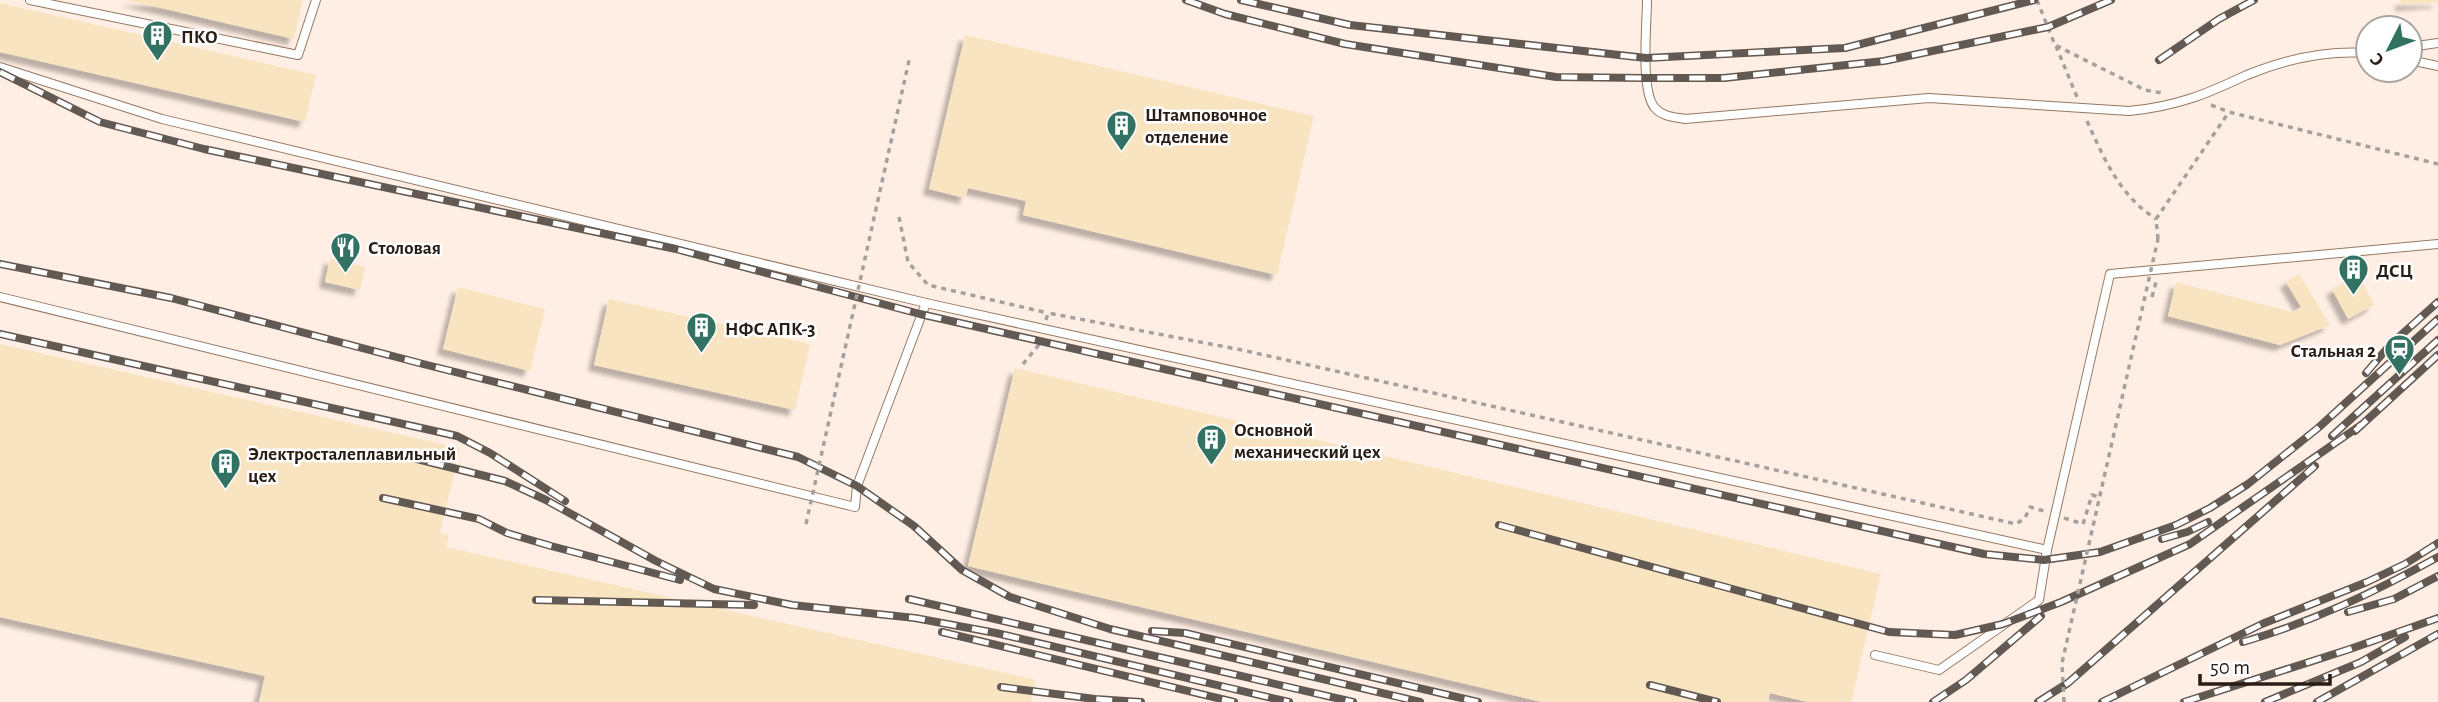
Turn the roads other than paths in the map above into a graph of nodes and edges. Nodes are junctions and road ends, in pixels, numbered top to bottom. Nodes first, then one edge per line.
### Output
1 (30, 0) edge
2 (316, 0) edge
3 (1647, 0) edge
4 (2354, 52) edge
5 (0, 67) edge
6 (2438, 244) edge
7 (0, 297) edge
8 (926, 303) junction
9 (2047, 550) junction
10 (1875, 656) dead end

1 - 2 lane
3 - 4 lane
5 - 8 lane
6 - 9 lane
7 - 8 lane
8 - 9 lane
9 - 10 lane

